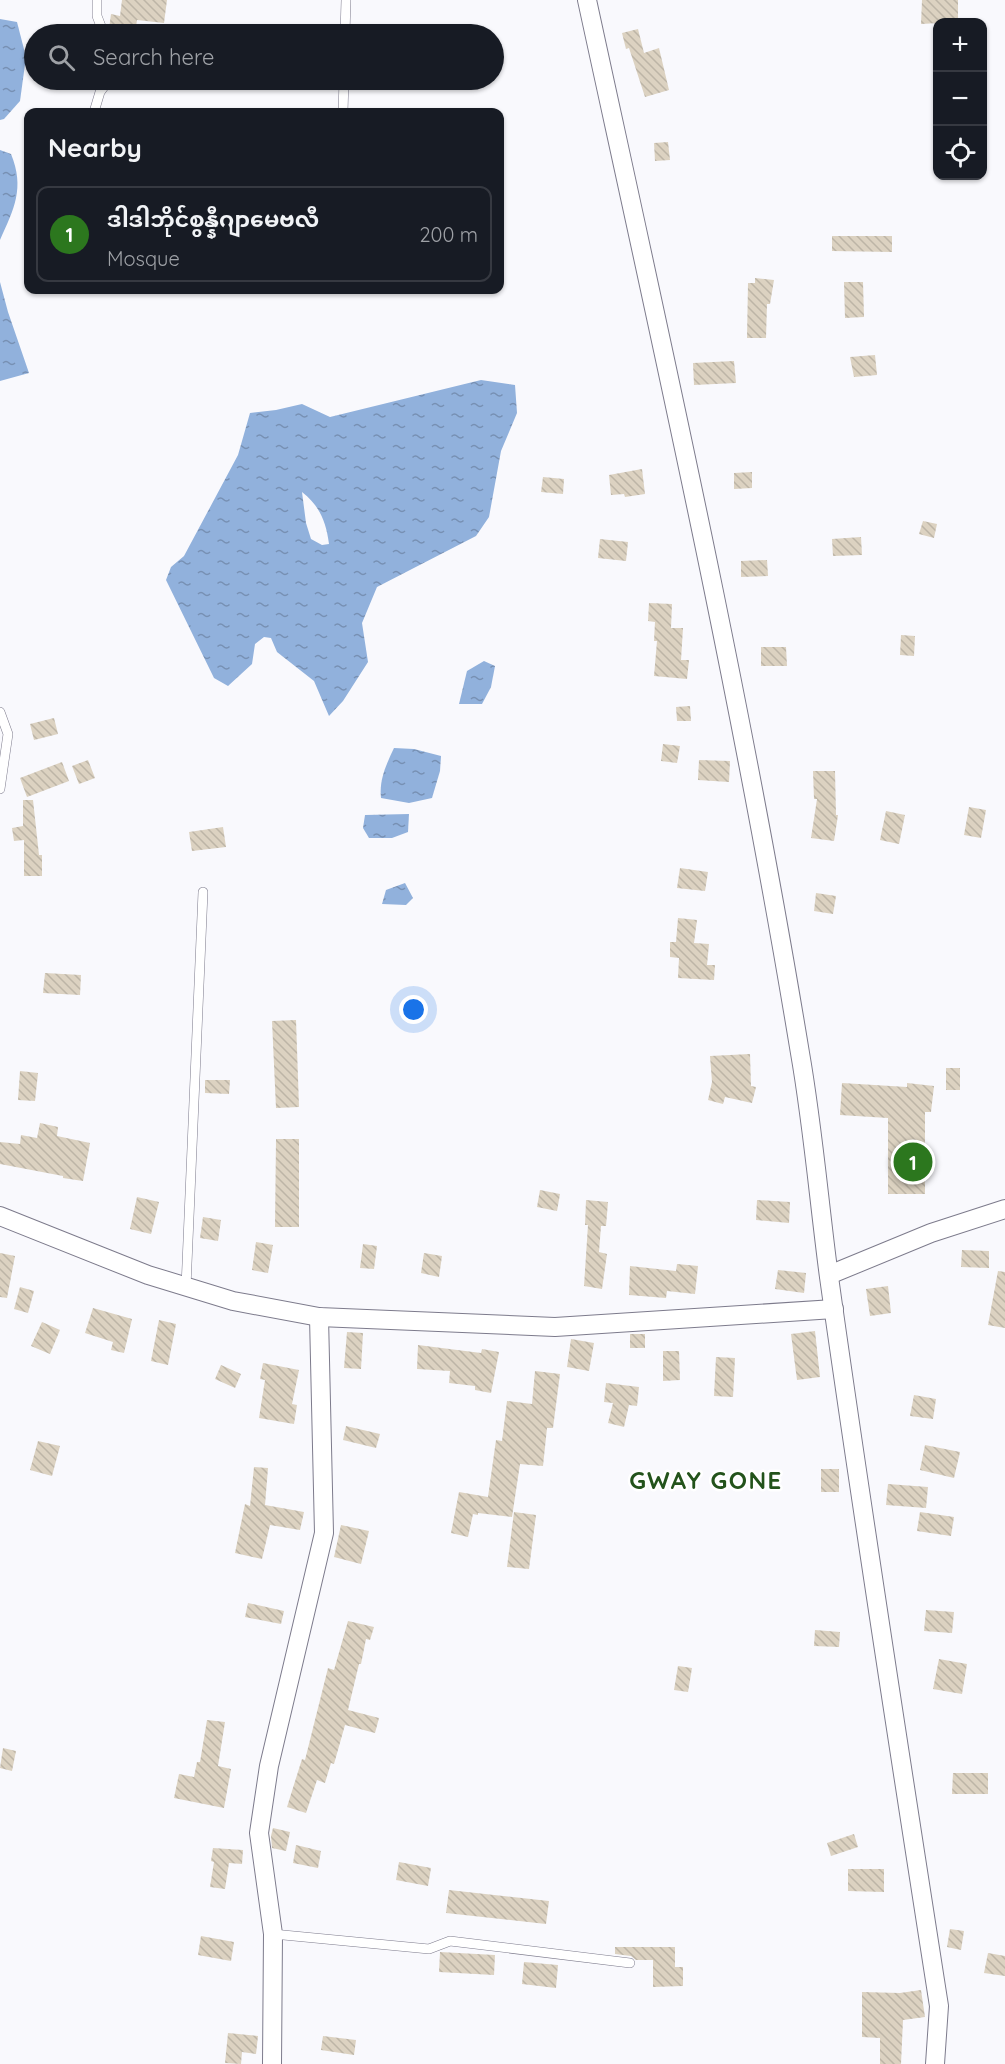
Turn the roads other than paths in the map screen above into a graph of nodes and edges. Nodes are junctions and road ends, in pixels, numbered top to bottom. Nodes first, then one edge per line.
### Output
1 (98, 0) edge
2 (346, 0) edge
3 (587, 0) edge
4 (100, 24) edge
5 (345, 24) edge
6 (102, 90) edge
7 (344, 90) edge
8 (95, 108) edge
9 (343, 108) edge
10 (0, 712) edge
11 (1, 776) edge
12 (0, 789) edge
13 (203, 892) dead end
14 (1005, 1209) edge
15 (0, 1216) edge
16 (829, 1275) junction
17 (186, 1287) junction
18 (834, 1309) junction
19 (319, 1317) junction
20 (273, 1934) junction
21 (630, 1963) dead end
22 (272, 2064) edge
23 (935, 2064) edge

1 - 4 lane
2 - 5 lane
3 - 16 street
6 - 8 lane
7 - 9 lane
10 - 11 lane
11 - 12 lane
13 - 17 lane
14 - 16 street
15 - 17 street
16 - 18 street
17 - 19 street
18 - 19 street
18 - 23 street
19 - 20 street
20 - 21 lane
20 - 22 street

